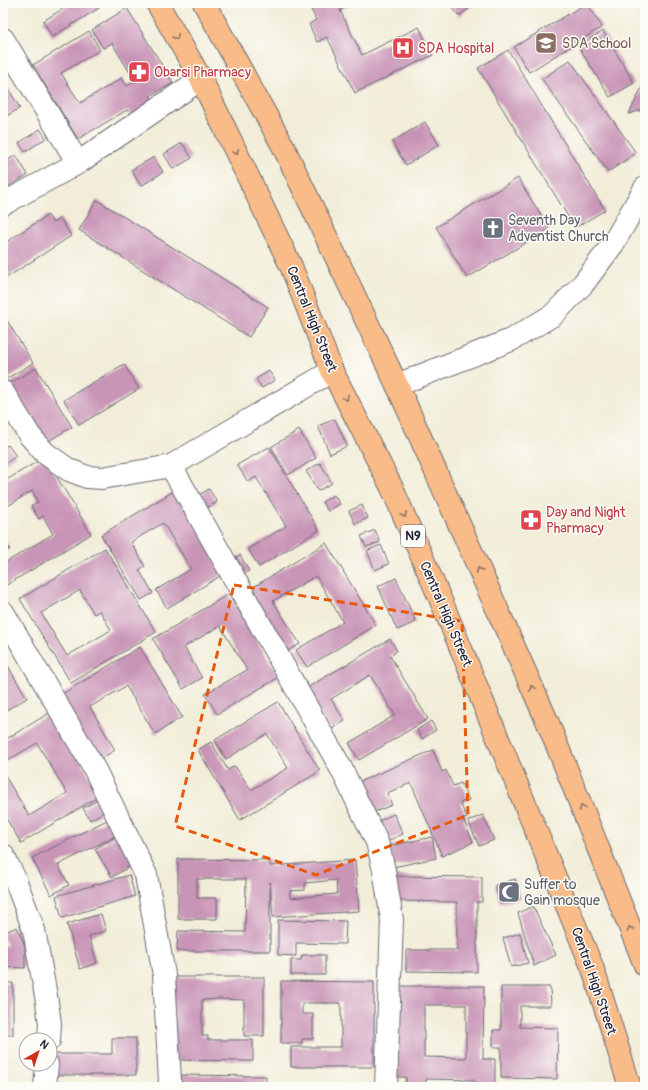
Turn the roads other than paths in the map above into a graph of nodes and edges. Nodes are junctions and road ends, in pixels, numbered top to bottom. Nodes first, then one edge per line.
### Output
1 (157, 3) edge
2 (204, 3) edge
3 (3, 39) edge
4 (201, 79) junction
5 (78, 163) junction
6 (645, 188) edge
7 (3, 204) edge
8 (332, 371) junction
9 (397, 385) junction
10 (3, 392) edge
11 (171, 466) junction
12 (3, 612) edge
13 (3, 855) edge
14 (645, 965) edge
15 (49, 1032) edge
16 (46, 1072) edge
17 (45, 1087) edge
18 (169, 1087) edge
19 (386, 1087) edge
20 (630, 1087) edge

1 -> 4 highway, Central High Street / N9
2 - 9 highway
3 - 5 street
4 - 5 street
4 -> 8 highway, Central High Street / N9
5 - 7 street
6 - 9 street
8 - 11 street
8 -> 20 highway, Central High Street / N9
14 -> 9 highway
10 - 11 street
11 - 19 street
12 - 18 street
13 - 15 street
16 - 17 street

